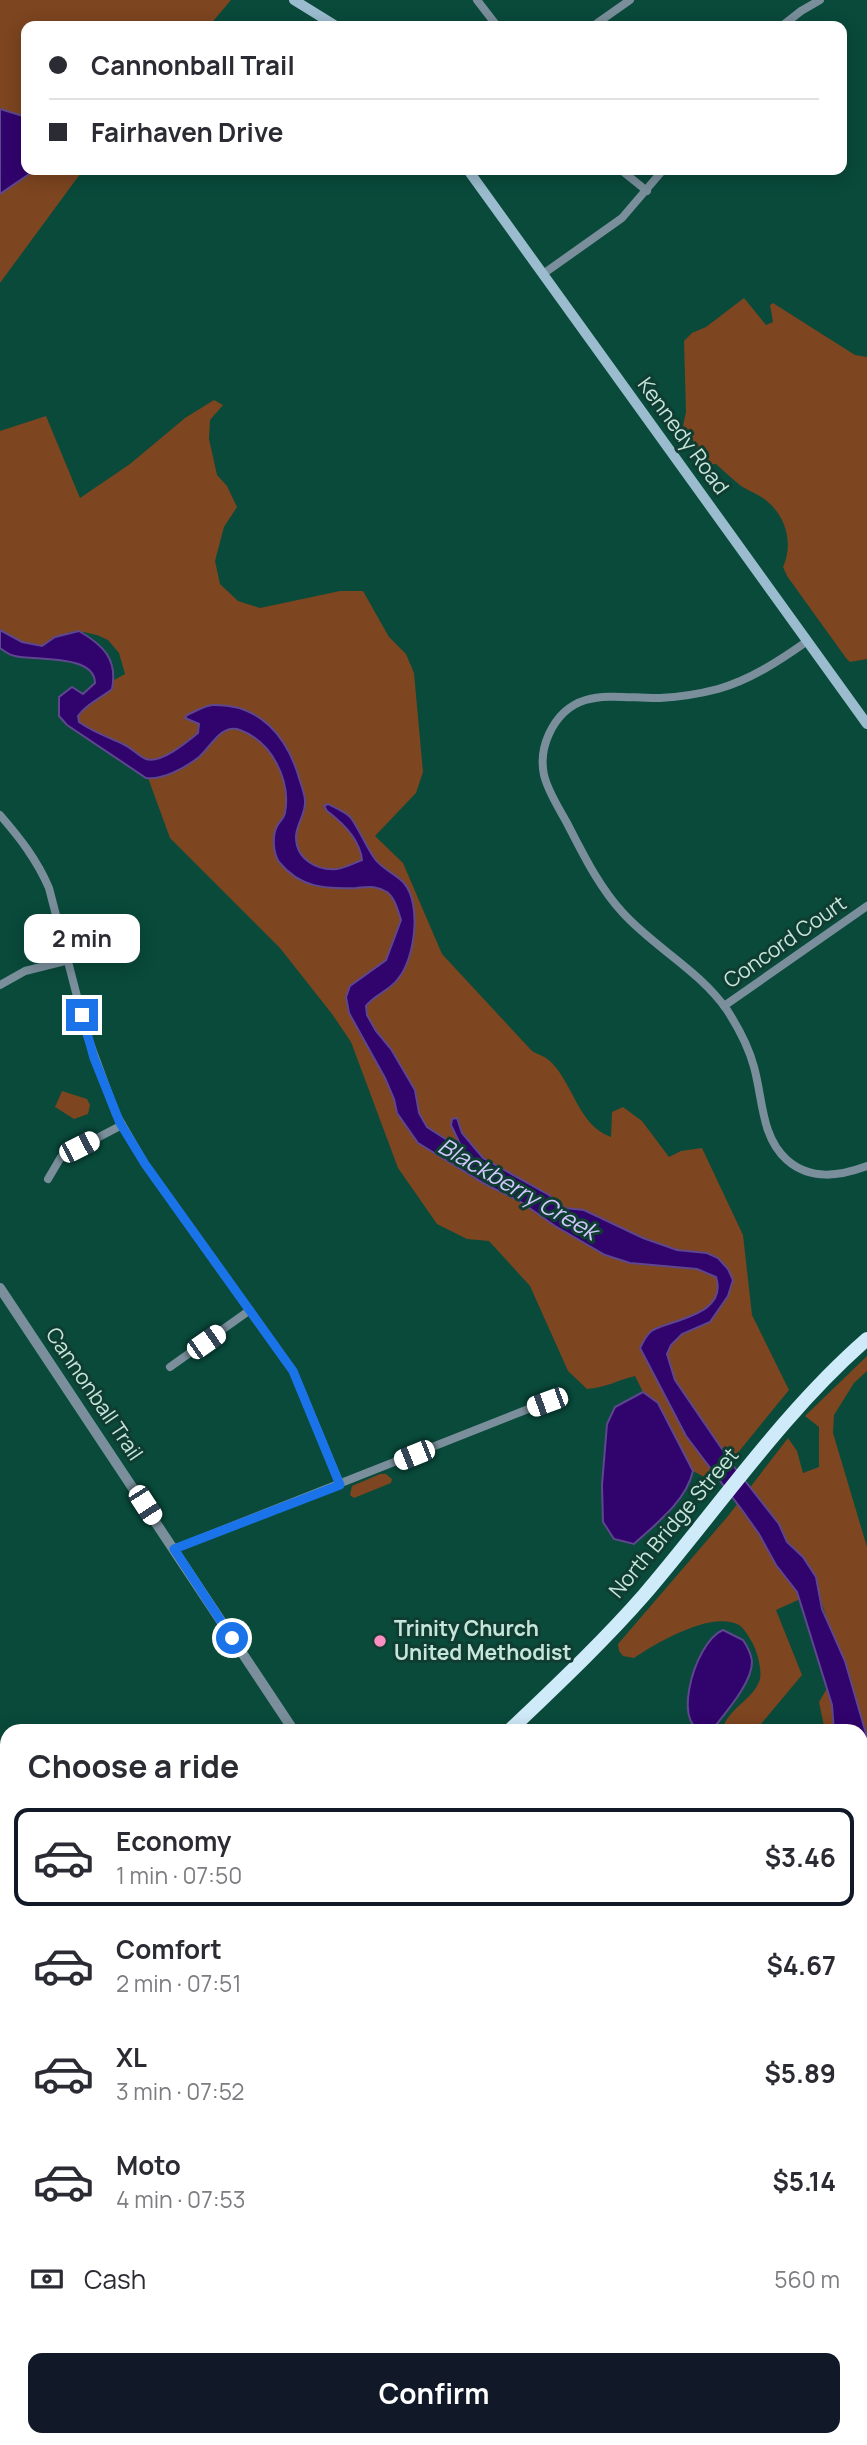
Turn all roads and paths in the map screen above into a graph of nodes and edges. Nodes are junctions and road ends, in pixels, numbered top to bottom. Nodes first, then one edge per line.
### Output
1 (294, 0) edge
2 (477, 0) edge
3 (630, 0) edge
4 (820, 0) edge
5 (327, 21) edge
6 (493, 21) edge
7 (600, 21) edge
8 (788, 21) edge
9 (472, 175) edge
10 (627, 175) edge
11 (659, 175) edge
12 (648, 191) junction
13 (543, 274) junction
14 (806, 642) junction
15 (867, 724) edge
16 (0, 815) edge
17 (867, 906) edge
18 (135, 936) dead end
19 (69, 960) junction
20 (0, 985) edge
21 (723, 1006) junction
22 (122, 1125) junction
23 (867, 1166) edge
24 (48, 1179) dead end
25 (0, 1288) edge
26 (250, 1310) junction
27 (867, 1339) edge
28 (170, 1367) dead end
29 (547, 1402) dead end
30 (340, 1485) junction
31 (174, 1549) junction
32 (289, 1724) edge
33 (516, 1724) edge

1 - 5 main road
2 - 6 street
3 - 7 street
4 - 8 street
9 - 13 main road, Kennedy Road
10 - 12 street
11 - 12 street
12 - 13 street
13 - 14 main road, Kennedy Road
14 - 15 main road, Kennedy Road
14 - 21 street
16 - 19 street
17 - 21 street, Concord Court
18 - 19 street
19 - 20 street
19 - 22 street
21 - 23 street
22 - 24 street
22 - 26 street
25 - 31 street, Cannonball Trail
26 - 28 street
26 - 30 street
27 - 33 highway, North Bridge Street
29 - 30 street
30 - 31 street
31 - 32 street, Cannonball Trail

